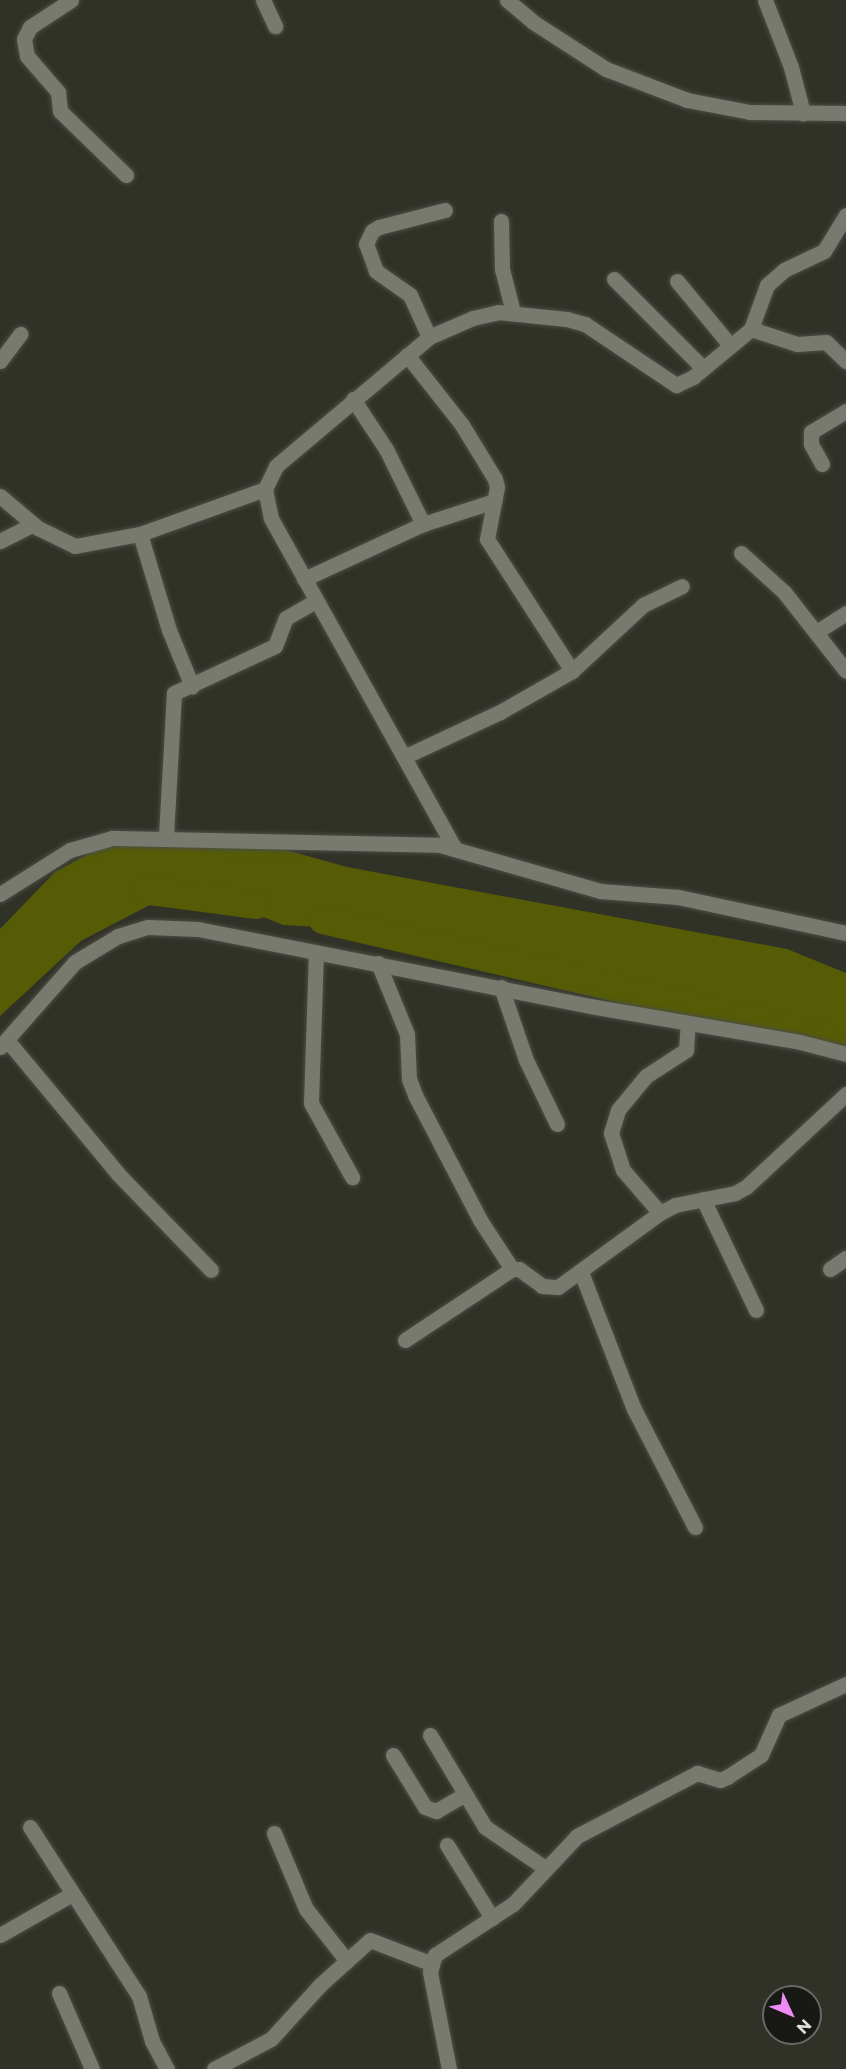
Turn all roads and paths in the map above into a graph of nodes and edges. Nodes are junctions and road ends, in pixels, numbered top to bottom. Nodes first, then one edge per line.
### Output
1 (71, 0) edge
2 (263, 0) edge
3 (507, 0) edge
4 (765, 0) edge
5 (275, 26) dead end
6 (803, 113) junction
7 (846, 113) edge
8 (126, 175) dead end
9 (446, 210) dead end
10 (846, 215) edge
11 (501, 221) dead end
12 (614, 279) dead end
13 (677, 281) dead end
14 (513, 312) junction
15 (751, 329) junction
16 (20, 334) dead end
17 (429, 337) junction
18 (729, 345) junction
19 (406, 355) junction
20 (0, 361) edge
21 (846, 361) edge
22 (703, 368) junction
23 (353, 399) junction
24 (846, 411) edge
25 (822, 464) dead end
26 (265, 489) junction
27 (0, 496) edge
28 (494, 501) junction
29 (33, 524) junction
30 (423, 524) junction
31 (141, 534) junction
32 (0, 541) edge
33 (741, 553) dead end
34 (304, 579) junction
35 (682, 586) dead end
36 (316, 601) junction
37 (846, 613) edge
38 (816, 632) junction
39 (572, 671) junction
40 (846, 671) edge
41 (192, 686) junction
42 (406, 756) junction
43 (166, 836) junction
44 (455, 849) junction
45 (0, 894) edge
46 (846, 933) edge
47 (316, 952) junction
48 (378, 963) junction
49 (501, 987) junction
50 (688, 1023) junction
51 (3, 1043) edge
52 (846, 1054) edge
53 (846, 1094) edge
54 (557, 1124) dead end
55 (352, 1177) dead end
56 (702, 1199) junction
57 (660, 1213) junction
58 (846, 1258) edge
59 (512, 1269) junction
60 (830, 1269) dead end
61 (211, 1270) dead end
62 (581, 1272) junction
63 (756, 1310) dead end
64 (405, 1340) dead end
65 (695, 1527) dead end
66 (846, 1684) edge
67 (430, 1735) dead end
68 (393, 1755) dead end
69 (464, 1794) junction
70 (30, 1827) dead end
71 (274, 1833) dead end
72 (447, 1845) dead end
73 (545, 1868) junction
74 (72, 1894) junction
75 (492, 1918) junction
76 (0, 1935) edge
77 (347, 1961) junction
78 (430, 1963) junction
79 (59, 1993) dead end
80 (92, 2069) edge
81 (167, 2069) edge
82 (214, 2069) edge
83 (449, 2069) edge

1 - 8 street
2 - 5 street
3 - 6 street
4 - 6 street
6 - 7 street
9 - 17 street
10 - 15 street
11 - 14 street
12 - 22 street
13 - 18 street
14 - 17 street
14 - 22 street
15 - 18 street
15 - 21 street
16 - 20 street
17 - 19 street
18 - 22 street
19 - 23 street
19 - 28 street
23 - 26 street
23 - 30 street
24 - 25 street
26 - 31 street
26 - 34 street
27 - 29 street
28 - 30 street
28 - 39 street
29 - 31 street
29 - 32 street
30 - 34 street
31 - 41 street
33 - 38 street
34 - 36 street
35 - 39 street
36 - 41 street
36 - 42 street
37 - 38 street
38 - 40 street
39 - 42 street
41 - 43 street
42 - 44 street
43 - 44 street
43 - 45 street
44 - 46 street
47 - 48 street
47 - 51 street
47 - 55 street
48 - 49 street
48 - 59 street
49 - 50 street
49 - 54 street
50 - 52 street
50 - 57 street
51 - 61 street
53 - 56 street
56 - 57 street
56 - 63 street
57 - 62 street
58 - 60 street
59 - 62 street
59 - 64 street
62 - 65 street
66 - 73 street
67 - 69 street
68 - 69 street
69 - 73 street
70 - 74 street
71 - 77 street
72 - 75 street
73 - 75 street
74 - 76 street
74 - 81 street
75 - 78 street
77 - 78 street
77 - 82 street
78 - 83 street
79 - 80 street

